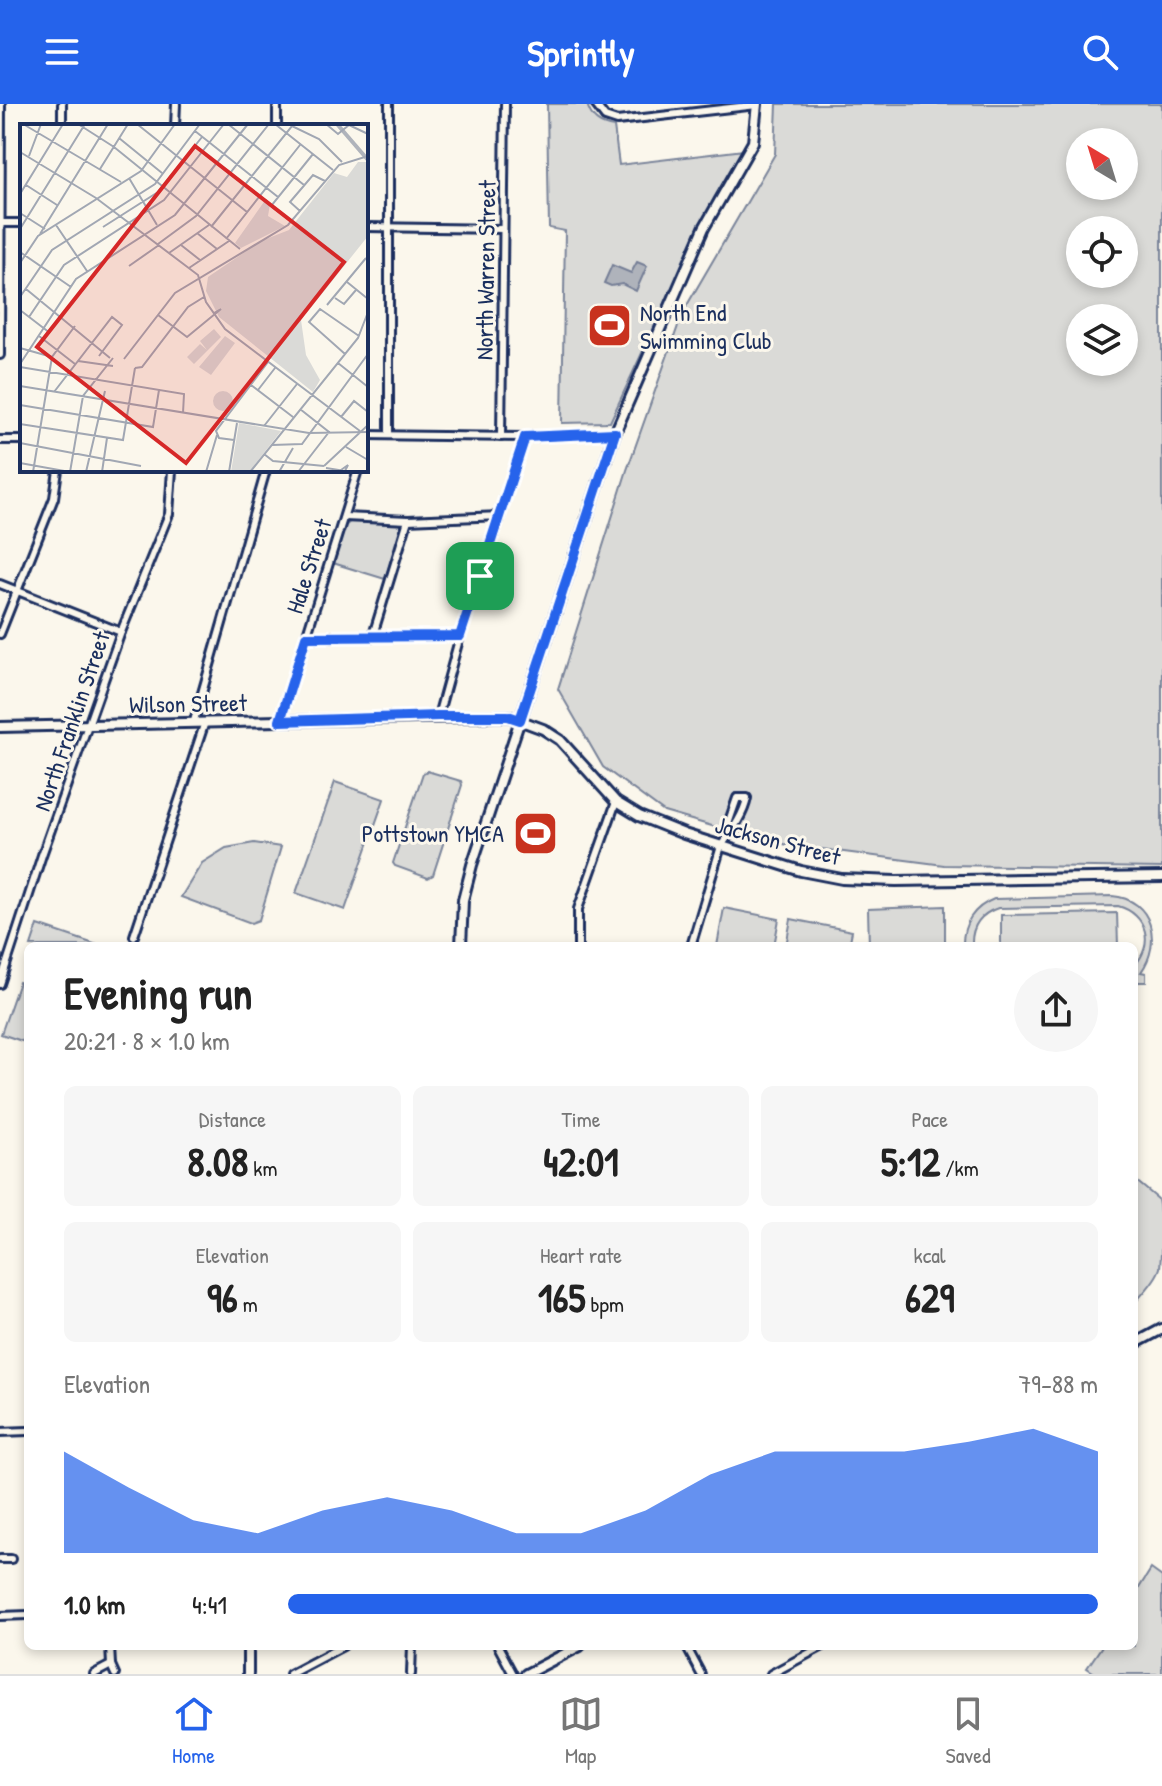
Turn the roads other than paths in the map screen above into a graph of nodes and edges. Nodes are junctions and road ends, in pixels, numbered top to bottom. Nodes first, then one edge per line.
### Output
1 (1, 104) edge
2 (176, 104) edge
3 (389, 104) edge
4 (505, 104) edge
5 (595, 104) edge
6 (757, 104) edge
7 (175, 124) edge
8 (1, 223) edge
9 (368, 227) edge
10 (390, 227) junction
11 (503, 229) junction
12 (0, 355) edge
13 (615, 433) junction
14 (389, 434) junction
15 (368, 437) edge
16 (501, 437) junction
17 (525, 437) junction
18 (58, 472) edge
19 (172, 472) edge
20 (265, 472) edge
21 (357, 472) edge
22 (500, 516) junction
23 (345, 517) junction
24 (408, 520) junction
25 (0, 584) edge
26 (16, 590) junction
27 (121, 632) junction
28 (0, 634) edge
29 (373, 635) junction
30 (460, 636) junction
31 (306, 637) junction
32 (438, 716) junction
33 (520, 720) junction
34 (194, 721) junction
35 (280, 721) junction
36 (205, 722) junction
37 (88, 725) junction
38 (0, 727) edge
39 (616, 802) junction
40 (724, 842) junction
41 (1162, 877) edge
42 (134, 936) dead end
43 (461, 942) edge
44 (578, 942) edge
45 (692, 942) edge
46 (0, 984) edge
47 (1162, 1329) edge
48 (1138, 1342) edge
49 (24, 1431) edge
50 (0, 1432) edge
51 (0, 1559) edge
52 (11, 1559) dead end
53 (24, 1615) edge
54 (0, 1616) edge
55 (110, 1650) edge
56 (248, 1650) edge
57 (335, 1650) edge
58 (412, 1650) edge
59 (500, 1650) edge
60 (572, 1650) edge
61 (688, 1650) edge
62 (816, 1650) edge
63 (111, 1665) junction
64 (94, 1674) edge
65 (115, 1674) edge
66 (248, 1674) edge
67 (290, 1674) edge
68 (411, 1674) edge
69 (513, 1674) edge
70 (526, 1674) edge
71 (701, 1674) edge
72 (771, 1674) edge

1 - 8 street
2 - 7 street
3 - 10 street
4 - 11 street, North Warren Street
5 - 6 street
6 - 13 street
8 - 12 street
9 - 10 street
10 - 11 street
10 - 14 street
11 - 16 street, North Warren Street
13 - 17 street
13 - 33 street
14 - 15 street
14 - 16 street
16 - 17 street
17 - 22 street
18 - 26 street
19 - 27 street, North Franklin Street
20 - 34 street
21 - 23 street, Hale Street
22 - 24 street
22 - 30 street
23 - 24 street
23 - 31 street, Hale Street
24 - 29 street
25 - 26 street
26 - 27 street
26 - 28 street
27 - 37 street, North Franklin Street
29 - 30 street
29 - 31 street
30 - 32 street
31 - 35 street, Hale Street
32 - 33 street, Wilson Street
32 - 35 street, Wilson Street
33 - 39 street, Jackson Street
33 - 43 street
34 - 36 street, Wilson Street
34 - 37 street, Wilson Street
35 - 36 street, Wilson Street
36 - 42 street
37 - 38 street, Wilson Street
37 - 46 street, North Franklin Street
39 - 40 street, Jackson Street
39 - 44 street
40 - 40 street
40 - 41 street, Jackson Street
40 - 45 street
47 - 48 street
49 - 50 street
51 - 52 street
53 - 54 street
55 - 63 street
56 - 66 street
57 - 67 street
58 - 68 street
59 - 69 street
60 - 70 street
61 - 71 street
62 - 72 street
63 - 64 street
63 - 65 street

